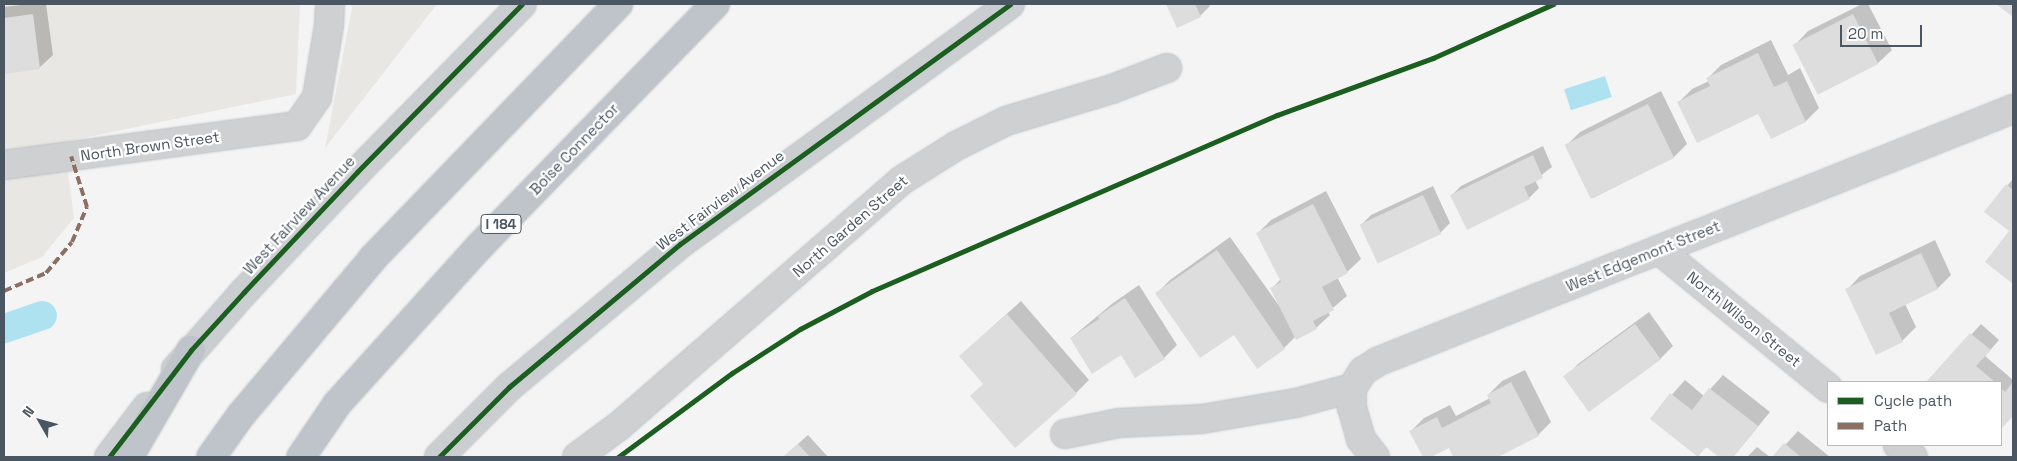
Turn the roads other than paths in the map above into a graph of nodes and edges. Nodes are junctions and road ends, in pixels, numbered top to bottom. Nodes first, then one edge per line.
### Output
1 (330, 4) edge
2 (522, 4) edge
3 (618, 4) edge
4 (715, 4) edge
5 (1010, 4) edge
6 (1167, 68) dead end
7 (2013, 109) edge
8 (4, 165) edge
9 (1659, 250) junction
10 (191, 350) junction
11 (1827, 387) edge
12 (1352, 388) junction
13 (1065, 434) dead end
14 (1899, 446) edge
15 (109, 457) edge
16 (129, 457) edge
17 (211, 457) edge
18 (301, 457) edge
19 (439, 457) edge
20 (577, 457) edge
21 (1375, 457) edge
22 (1913, 457) edge

1 - 8 street, North Brown Street
2 - 10 main road, West Fairview Avenue
3 - 17 highway
4 - 18 highway, Boise Connector / I 184
5 - 19 main road, West Fairview Avenue
6 - 20 street, North Garden Street
7 - 9 street, West Edgemont Street
9 - 11 street, North Wilson Street
9 - 12 street, West Edgemont Street
10 - 15 main road, West Fairview Avenue
10 - 16 highway
12 - 13 street
12 - 21 street
14 - 22 street

